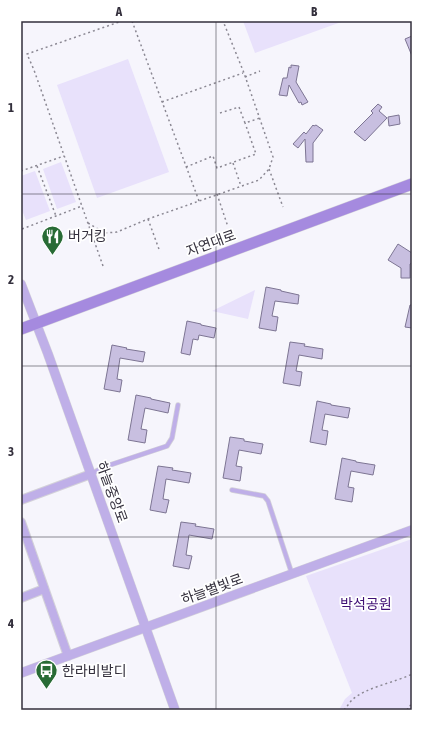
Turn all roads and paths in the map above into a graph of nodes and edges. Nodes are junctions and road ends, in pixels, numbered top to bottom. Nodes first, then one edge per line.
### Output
1 (122, 21) edge
2 (132, 21) edge
3 (223, 21) edge
4 (260, 71) dead end
5 (244, 73) junction
6 (245, 77) junction
7 (162, 102) junction
8 (220, 113) dead end
9 (260, 118) junction
10 (245, 123) junction
11 (64, 156) junction
12 (232, 163) junction
13 (36, 166) junction
14 (186, 167) junction
15 (269, 169) junction
16 (21, 171) edge
17 (412, 184) edge
18 (241, 186) junction
19 (217, 194) junction
20 (199, 201) junction
21 (82, 206) junction
22 (283, 207) dead end
23 (56, 216) junction
24 (148, 219) junction
25 (88, 223) junction
26 (228, 227) dead end
27 (22, 229) edge
28 (160, 252) dead end
29 (103, 266) dead end
30 (21, 284) edge
31 (36, 324) junction
32 (21, 329) edge
33 (178, 405) dead end
34 (91, 474) junction
35 (232, 490) dead end
36 (21, 500) edge
37 (21, 522) edge
38 (412, 530) edge
39 (292, 574) junction
40 (44, 589) junction
41 (21, 598) edge
42 (146, 628) junction
43 (68, 656) junction
44 (21, 673) edge
45 (412, 674) edge
46 (412, 705) edge
47 (175, 710) edge
48 (344, 710) edge
49 (406, 710) edge

1 - 11 path
2 - 7 path
3 - 5 path
4 - 6 path
5 - 6 path
5 - 7 path
6 - 9 path
7 - 14 path
8 - 10 path
9 - 10 path
9 - 15 path
10 - 12 path
11 - 13 path
11 - 21 path
12 - 14 path
12 - 18 path
13 - 16 path
13 - 23 path
14 - 20 path
15 - 18 path
15 - 22 path
17 - 31 main road, 자연대로
18 - 19 path
19 - 20 path
19 - 26 path
20 - 24 path
21 - 23 path
21 - 25 path
23 - 27 path
24 - 25 path
24 - 28 path
25 - 29 path
30 - 31 street, 하늘중앙로
31 - 32 main road, 자연대로
31 - 34 street, 하늘중앙로
33 - 34 lane
34 - 36 street
34 - 42 street, 하늘중앙로
35 - 39 lane
37 - 40 street
38 - 39 street, 하늘별빛로
39 - 42 street, 하늘별빛로
40 - 41 street
40 - 43 street
42 - 43 street, 하늘별빛로
42 - 47 street, 하늘중앙로
43 - 44 street, 하늘별빛로
45 - 48 path
46 - 49 path

